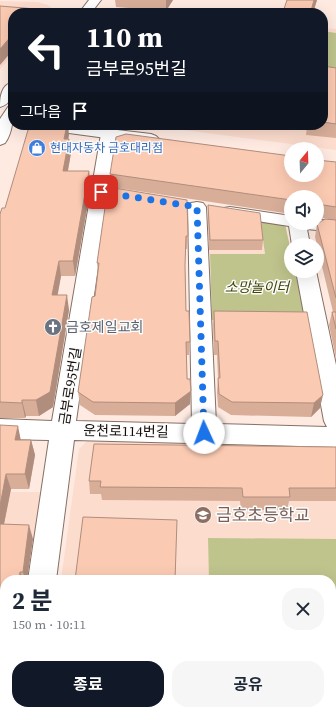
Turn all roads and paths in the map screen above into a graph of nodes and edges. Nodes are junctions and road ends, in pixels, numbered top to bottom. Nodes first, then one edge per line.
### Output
1 (95, 0) edge
2 (89, 8) edge
3 (8, 93) edge
4 (0, 103) edge
5 (8, 118) edge
6 (78, 130) edge
7 (109, 134) junction
8 (0, 140) edge
9 (163, 141) edge
10 (284, 220) edge
11 (324, 225) edge
12 (336, 227) edge
13 (307, 278) edge
14 (336, 421) edge
15 (0, 429) edge
16 (63, 430) junction
17 (204, 433) junction
18 (336, 437) edge
19 (43, 575) edge

1 - 2 street
3 - 4 street
5 - 8 street
6 - 7 street
7 - 9 street
7 - 16 street, 금부로95번길
10 - 17 street
11 - 12 street
13 - 14 street
15 - 16 street, 운천로114번길
16 - 17 street, 운천로114번길
16 - 19 street, 금부로95번길
17 - 18 street, 운천로114번길

